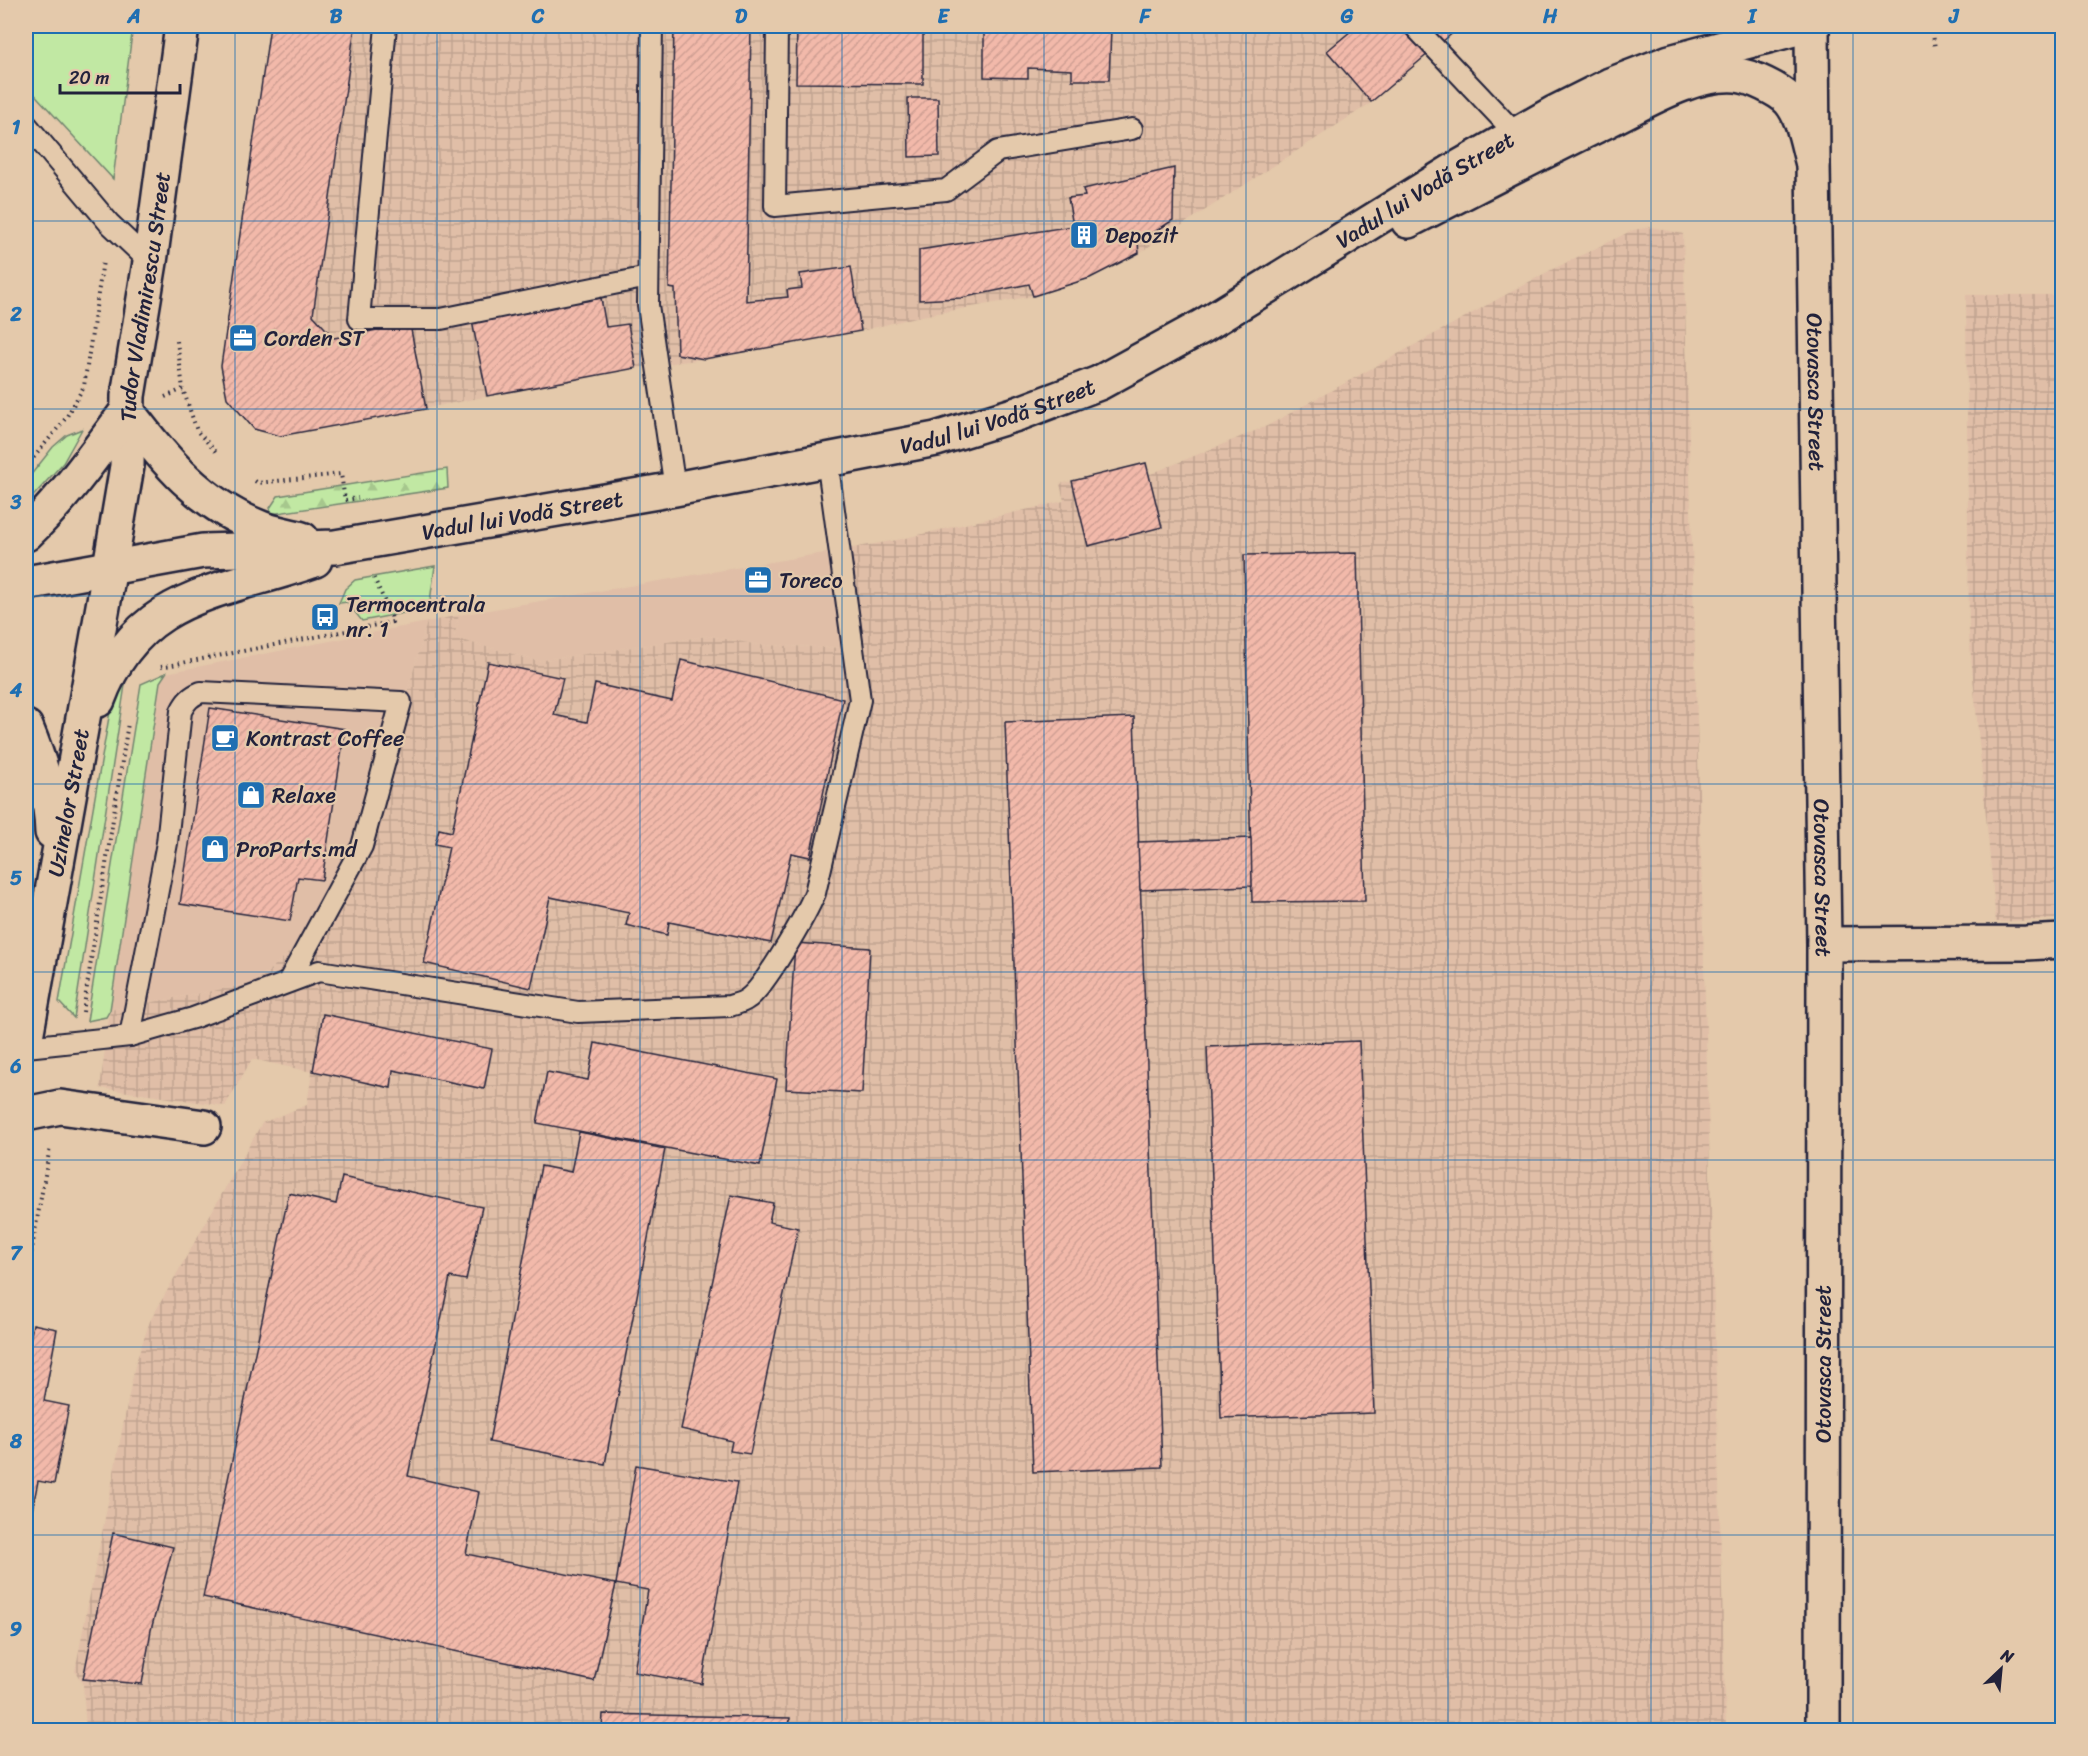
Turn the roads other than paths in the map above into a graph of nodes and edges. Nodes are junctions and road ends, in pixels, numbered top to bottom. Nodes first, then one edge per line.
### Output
1 (182, 26) edge
2 (386, 26) edge
3 (652, 26) edge
4 (777, 26) edge
5 (1414, 26) edge
6 (1805, 26) edge
7 (1812, 26) edge
8 (26, 124) edge
9 (1132, 129) dead end
10 (1516, 134) junction
11 (1813, 164) junction
12 (150, 262) junction
13 (1291, 272) junction
14 (648, 277) junction
15 (126, 411) junction
16 (827, 459) junction
17 (675, 489) junction
18 (26, 534) edge
19 (350, 545) junction
20 (110, 567) junction
21 (26, 583) edge
22 (26, 727) edge
23 (76, 761) junction
24 (54, 888) junction
25 (2062, 941) edge
26 (1824, 944) junction
27 (288, 982) junction
28 (130, 1036) junction
29 (26, 1037) edge
30 (26, 1047) edge
31 (26, 1114) edge
32 (204, 1127) dead end
33 (1823, 1731) edge

1 - 12 main road, Tudor Vladimirescu Street
2 - 14 lane
3 - 14 lane
4 - 9 lane
5 - 10 lane
6 - 10 main road, Vadul lui Vodă Street
7 - 11 main road, Otovasca Street
8 - 12 lane
10 - 13 main road, Vadul lui Vodă Street
11 - 13 main road
11 - 26 main road, Otovasca Street
12 - 15 main road, Tudor Vladimirescu Street
13 - 16 main road, Vadul lui Vodă Street
14 - 17 lane
15 - 18 main road
15 - 19 main road
15 - 20 main road, Tudor Vladimirescu Street
16 - 17 main road, Vadul lui Vodă Street
16 - 27 lane
17 - 19 main road, Vadul lui Vodă Street
19 - 20 main road, Vadul lui Vodă Street
19 - 23 main road
20 - 21 main road, Vadul lui Vodă Street
20 - 23 main road, Uzinelor Street
22 - 24 main road
23 - 24 main road, Uzinelor Street
24 - 29 main road, Uzinelor Street
25 - 26 main road
26 - 33 main road, Otovasca Street
27 - 28 lane
27 - 28 lane
28 - 30 lane
31 - 32 main road

